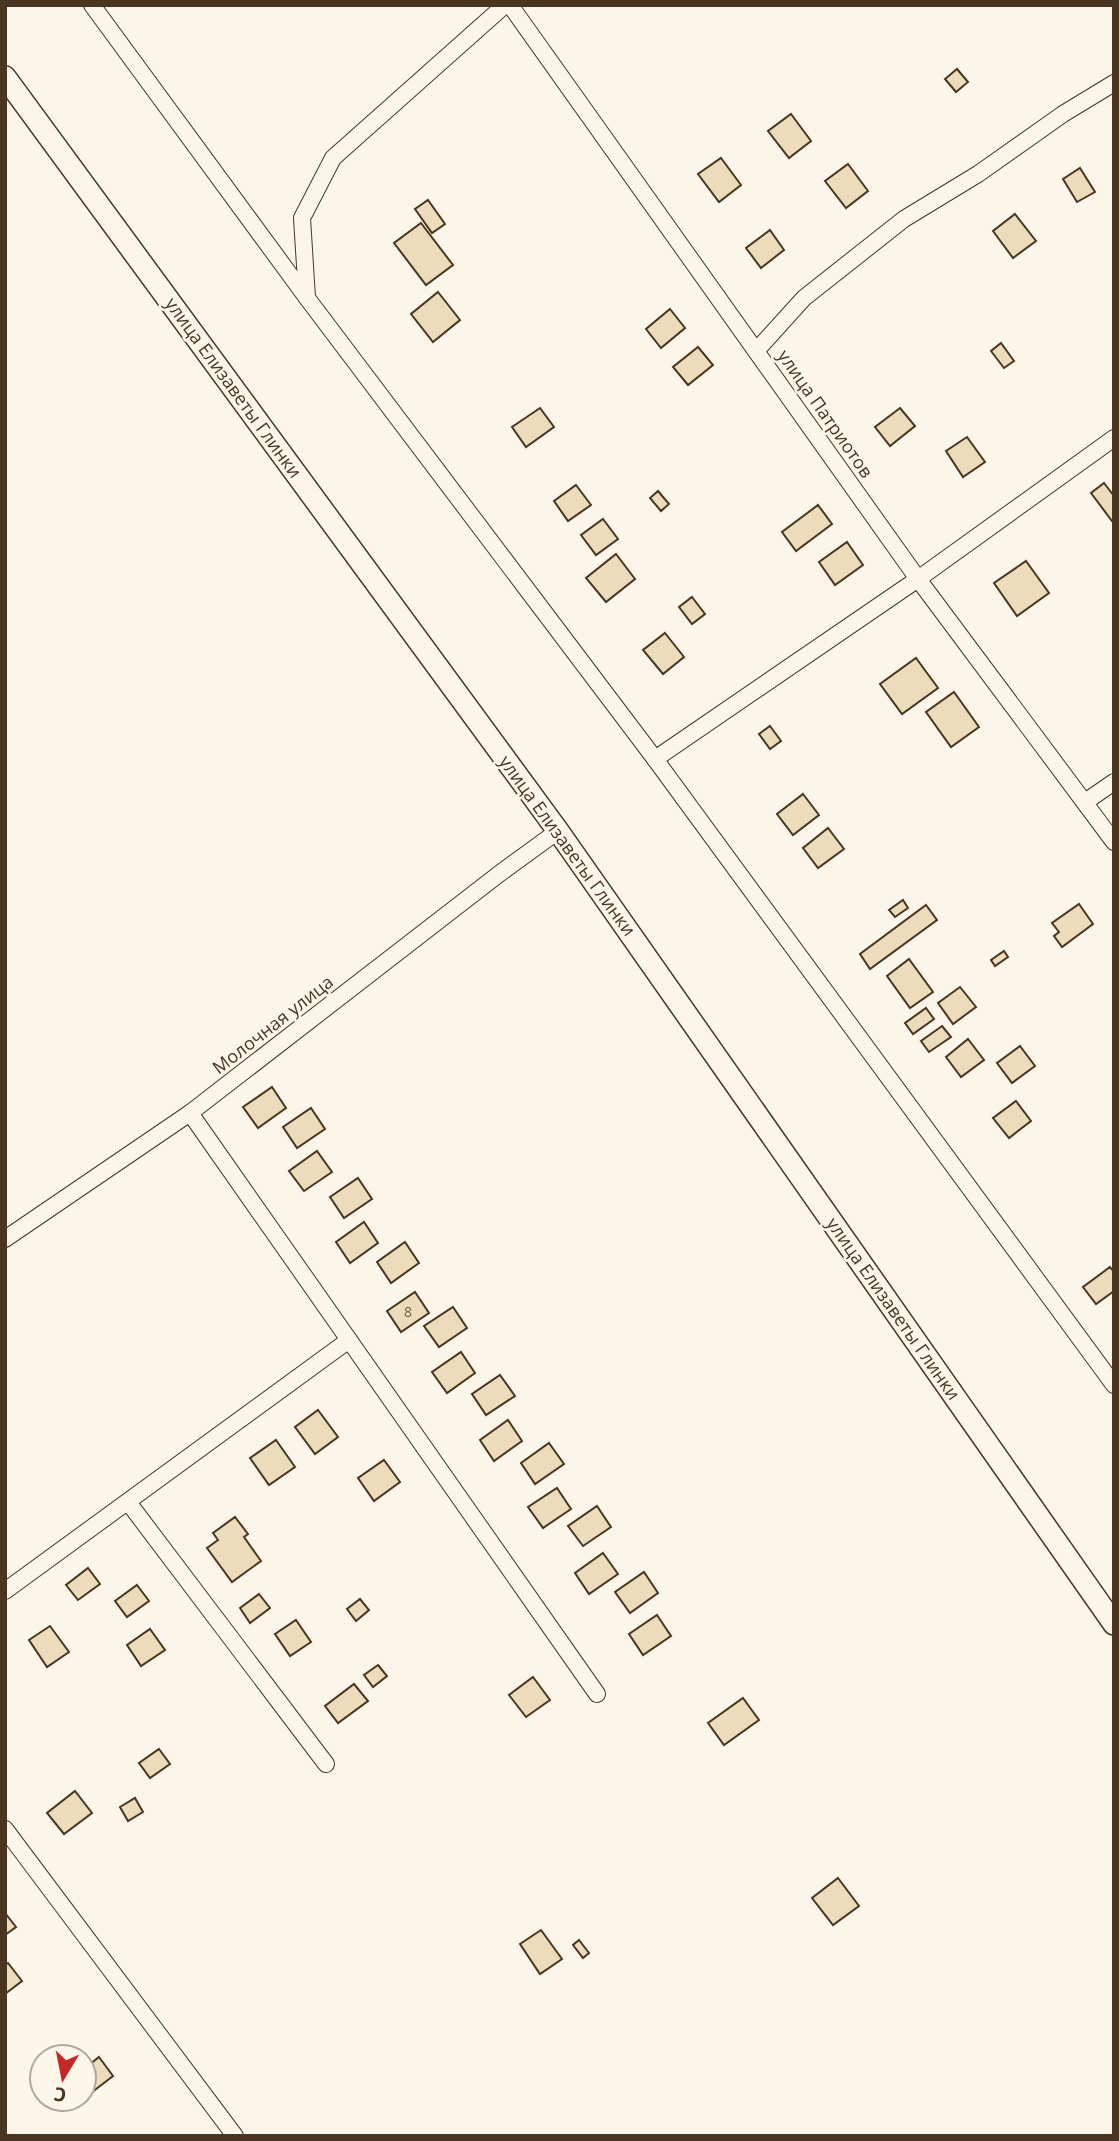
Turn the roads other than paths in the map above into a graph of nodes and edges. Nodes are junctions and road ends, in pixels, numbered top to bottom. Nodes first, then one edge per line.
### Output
1 (92, 5) edge
2 (507, 5) edge
3 (5, 77) edge
4 (1114, 83) edge
5 (307, 298) junction
6 (756, 351) junction
7 (1114, 438) edge
8 (918, 579) junction
9 (655, 759) junction
10 (1114, 782) edge
11 (1085, 802) junction
12 (558, 831) junction
13 (1114, 842) edge
14 (190, 1113) junction
15 (5, 1239) edge
16 (349, 1340) junction
17 (1114, 1385) edge
18 (128, 1502) junction
19 (5, 1591) edge
20 (1114, 1624) edge
21 (597, 1694) dead end
22 (326, 1763) dead end
23 (5, 1829) edge
24 (235, 2136) edge

1 - 5 street
2 - 5 street
2 - 6 street, улица Патриотов
3 - 12 street, улица Елизаветы Глинки
4 - 6 street
5 - 9 street
6 - 8 street, улица Патриотов
7 - 8 street
8 - 9 street
8 - 11 street, улица Патриотов
9 - 17 street
10 - 11 street
11 - 13 street, улица Патриотов
12 - 14 street, Молочная улица
12 - 20 street, улица Елизаветы Глинки
14 - 15 street, Молочная улица
14 - 16 street
16 - 18 street
16 - 21 street
18 - 19 street
18 - 22 street
23 - 24 street

